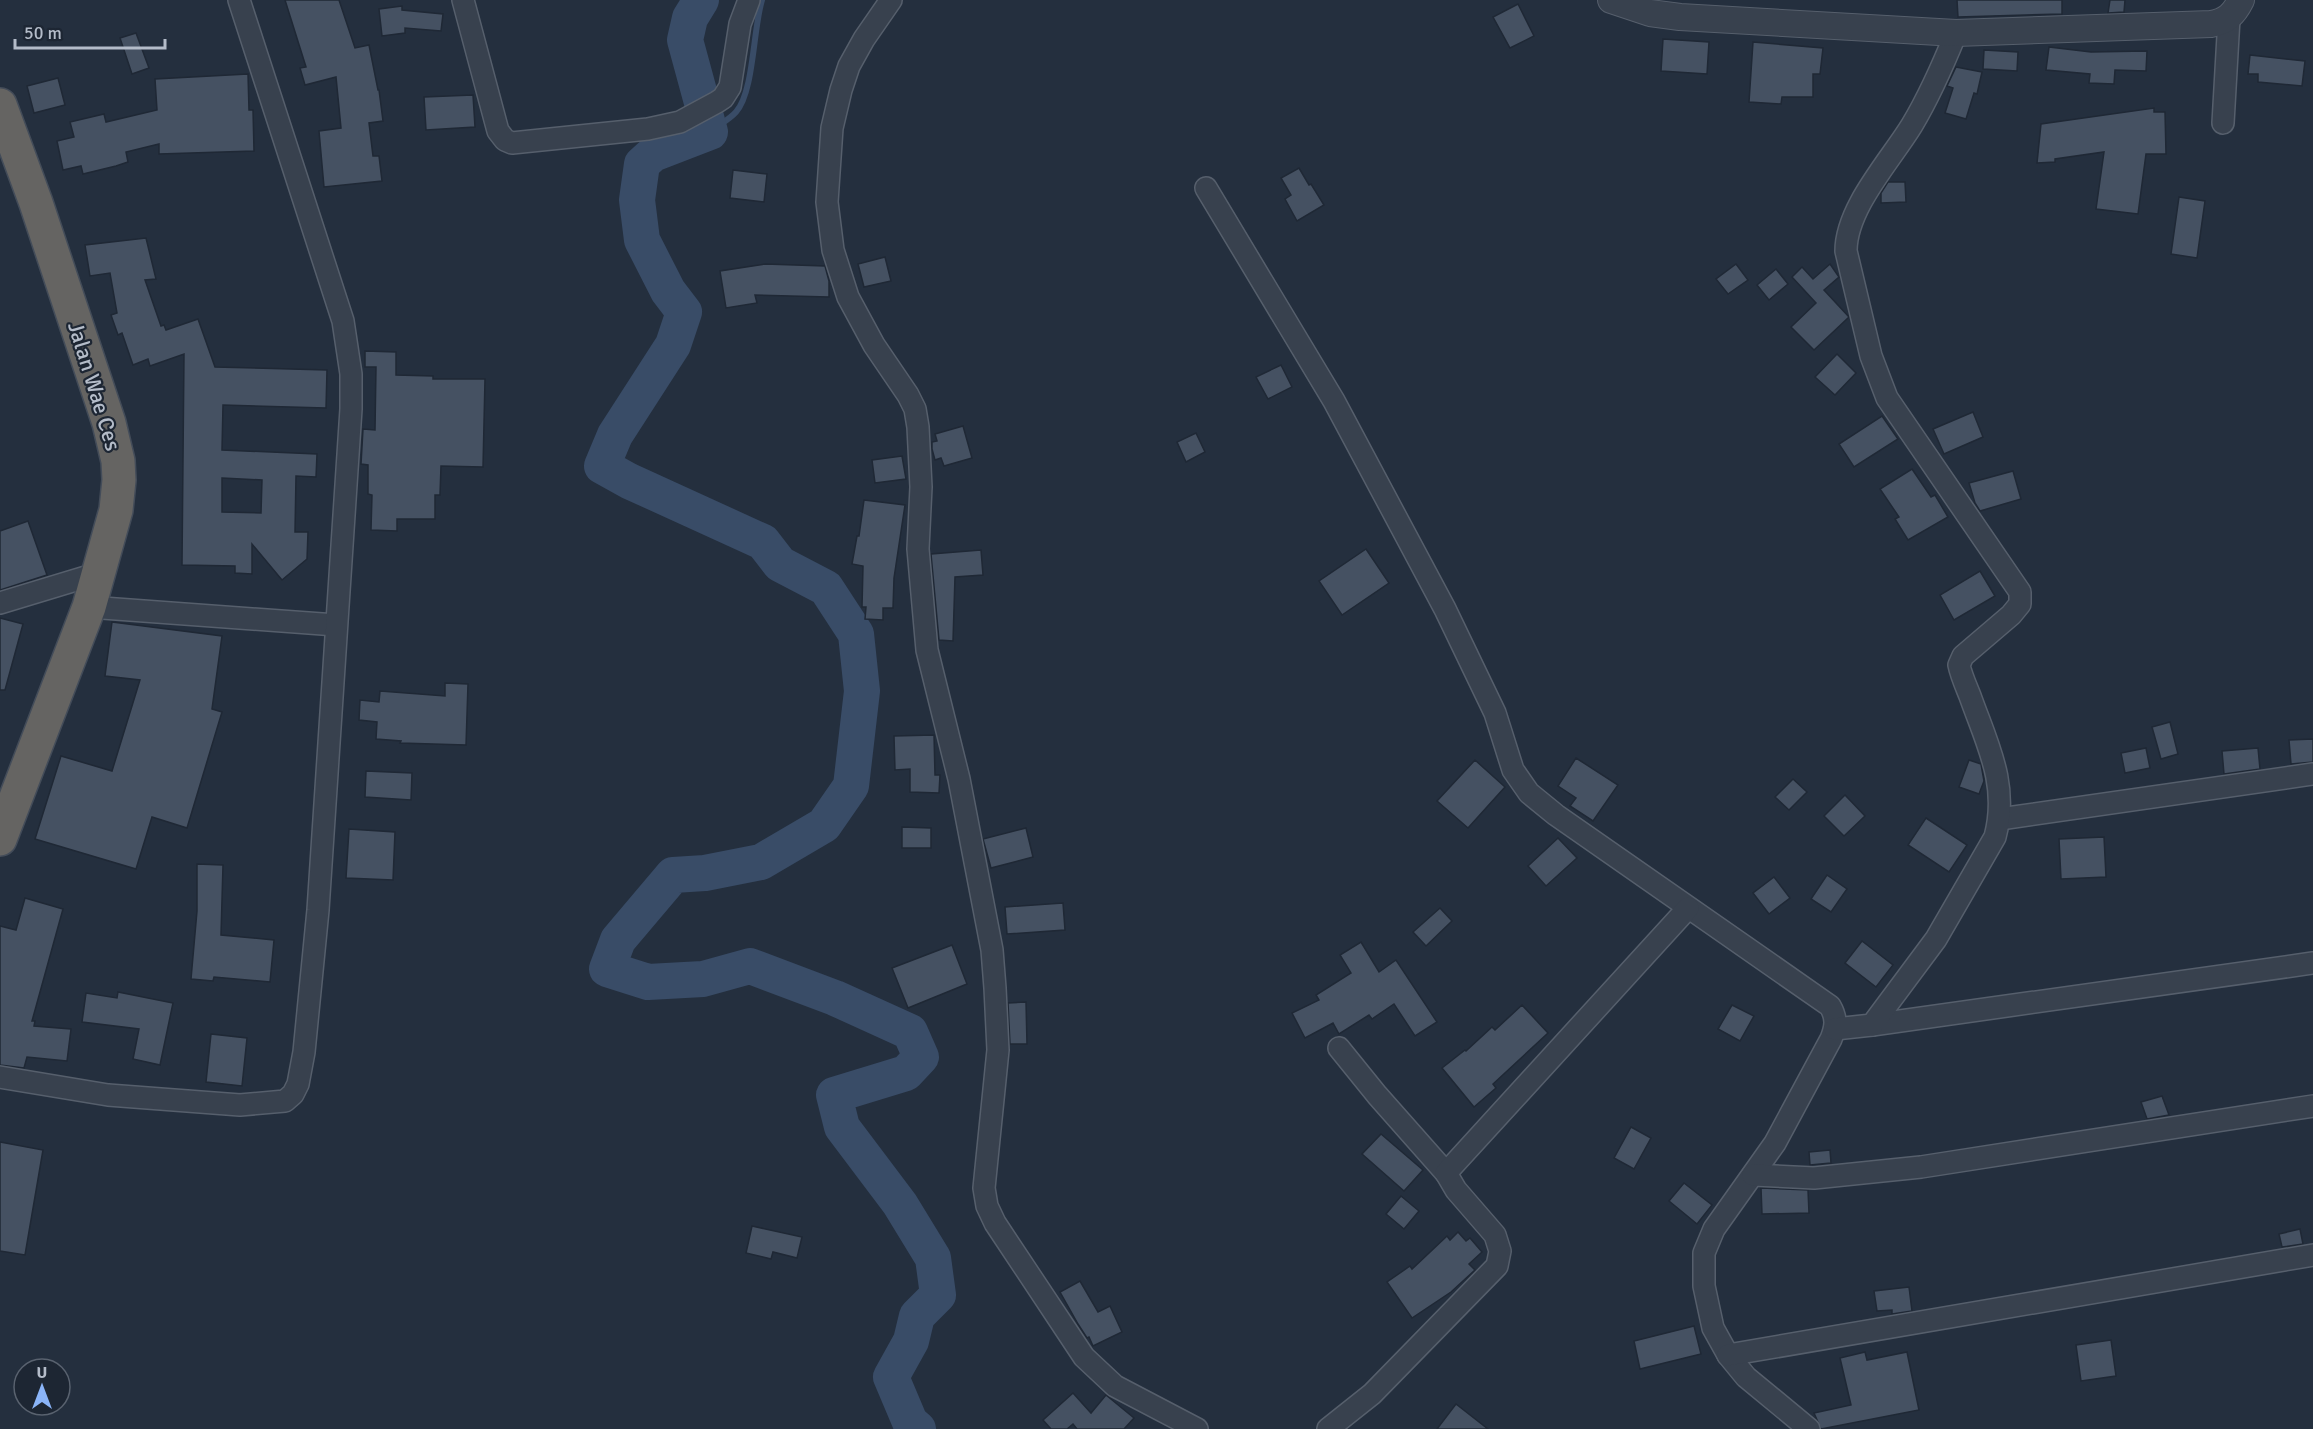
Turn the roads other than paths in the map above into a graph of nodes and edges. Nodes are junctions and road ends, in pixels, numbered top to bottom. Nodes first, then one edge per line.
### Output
1 (238, 0) edge
2 (463, 0) edge
3 (749, 0) edge
4 (891, 0) edge
5 (1611, 0) edge
6 (2235, 9) edge
7 (1956, 33) junction
8 (0, 105) edge
9 (2223, 123) dead end
10 (1206, 188) dead end
11 (99, 573) junction
12 (0, 603) edge
13 (89, 607) junction
14 (336, 626) junction
15 (2313, 774) edge
16 (2000, 819) junction
17 (0, 839) edge
18 (1688, 908) junction
19 (2313, 963) edge
20 (1872, 1025) junction
21 (1835, 1029) junction
22 (1340, 1048) dead end
23 (0, 1077) edge
24 (2313, 1106) edge
25 (1446, 1173) junction
26 (1753, 1175) junction
27 (2313, 1255) edge
28 (1728, 1355) junction
29 (1197, 1429) edge
30 (1328, 1429) edge
31 (1809, 1429) edge

1 - 14 street
2 - 3 street
4 - 29 street
5 - 7 street
6 - 7 street
6 - 9 street
7 - 16 street
8 - 11 highway, Jalan Wae Ces
10 - 18 street
11 - 12 street
11 - 13 highway, Jalan Wae Ces
13 - 14 street
13 - 17 highway, Jalan Wae Ces
14 - 23 street
15 - 16 street
16 - 20 street
18 - 21 street
18 - 25 street
19 - 20 street
20 - 21 street
21 - 26 street
22 - 25 street
24 - 26 street
25 - 30 street
26 - 28 street
27 - 28 street
28 - 31 street

